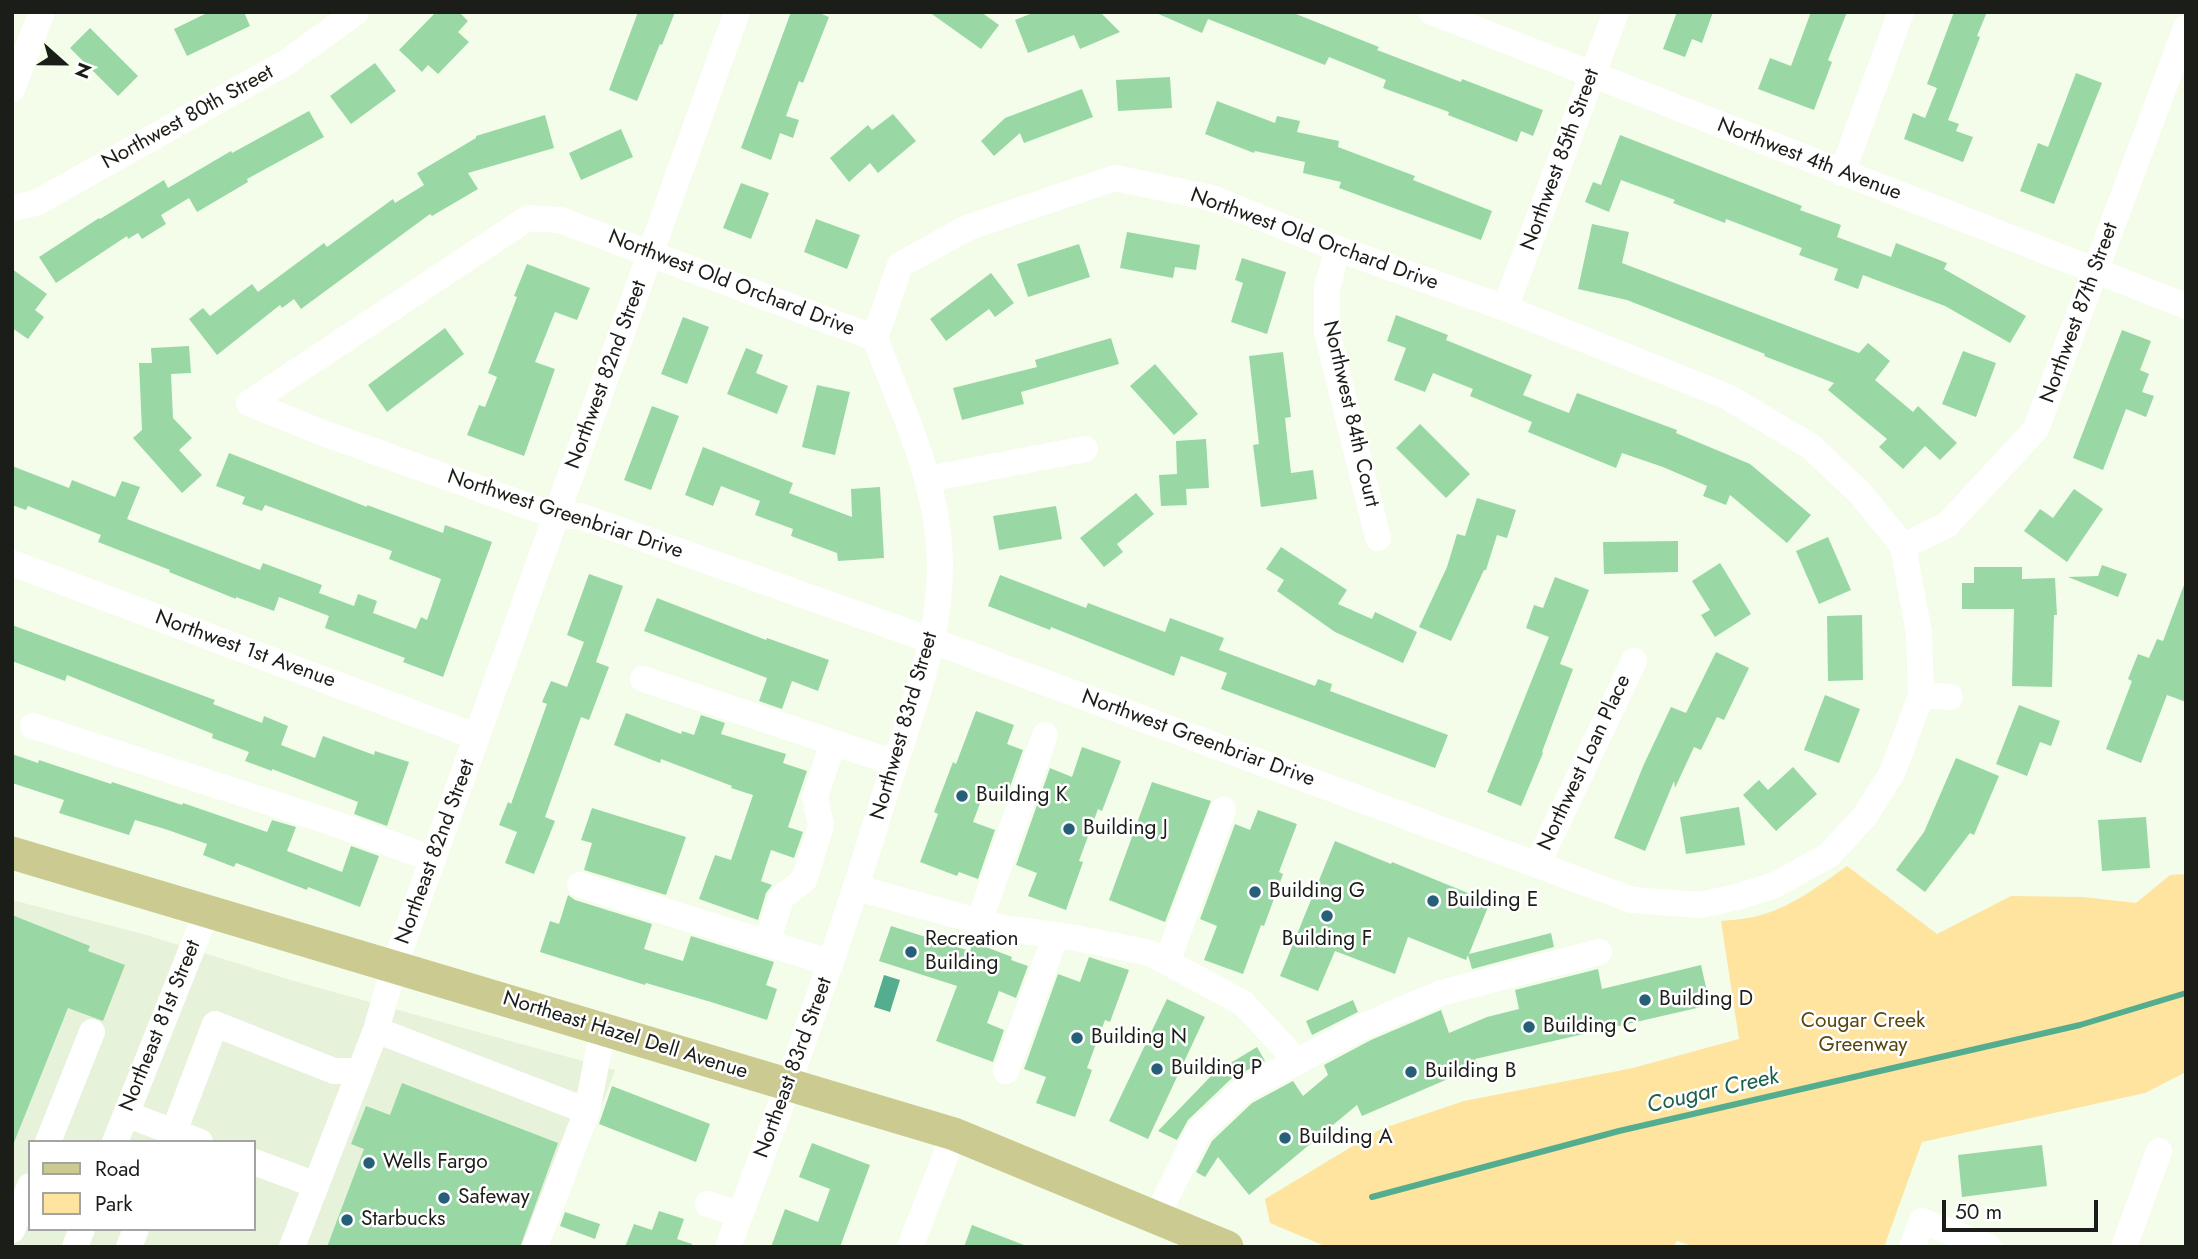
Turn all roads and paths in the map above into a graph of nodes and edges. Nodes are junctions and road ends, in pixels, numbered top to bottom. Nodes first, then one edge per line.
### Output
1 (42, 12) edge
2 (356, 12) edge
3 (737, 12) edge
4 (1433, 12) edge
5 (1616, 12) edge
6 (1901, 12) edge
7 (2186, 28) edge
8 (1592, 75) junction
9 (12, 89) edge
10 (1842, 173) junction
11 (12, 208) edge
12 (1338, 249) junction
13 (650, 254) junction
14 (2096, 270) junction
15 (2186, 306) edge
16 (1505, 308) junction
17 (875, 338) junction
18 (249, 403) joint
19 (1085, 449) dead end
20 (928, 479) junction
21 (556, 516) junction
22 (1378, 538) dead end
23 (1903, 546) junction
24 (12, 563) edge
25 (933, 641) junction
26 (1634, 661) dead end
27 (643, 678) dead end
28 (1921, 695) junction
29 (1950, 697) dead end
30 (33, 726) dead end
31 (1045, 735) dead end
32 (477, 737) junction
33 (833, 743) junction
34 (895, 763) junction
35 (1223, 810) dead end
36 (12, 853) edge
37 (433, 859) junction
38 (1537, 865) junction
39 (580, 885) dead end
40 (857, 888) junction
41 (207, 911) junction
42 (979, 922) junction
43 (1056, 935) junction
44 (767, 944) junction
45 (1599, 953) dead end
46 (1167, 962) junction
47 (831, 963) junction
48 (394, 967) junction
49 (603, 1029) junction
50 (376, 1030) junction
51 (92, 1032) dead end
52 (1298, 1062) junction
53 (360, 1071) junction
54 (1006, 1072) dead end
55 (789, 1085) junction
56 (587, 1111) junction
57 (126, 1114) junction
58 (954, 1134) junction
59 (172, 1137) edge
60 (49, 1140) edge
61 (116, 1140) edge
62 (2159, 1151) dead end
63 (256, 1163) edge
64 (316, 1185) junction
65 (24, 1196) edge
66 (708, 1203) dead end
67 (740, 1215) junction
68 (1156, 1218) junction
69 (12, 1230) edge
70 (292, 1247) edge
71 (535, 1247) edge
72 (728, 1247) edge
73 (910, 1247) edge
74 (1227, 1247) edge
75 (1912, 1247) edge
76 (1989, 1247) edge
77 (2124, 1247) edge

1 - 9 street
2 - 11 street, Northwest 80th Street
3 - 13 street, Northwest 82nd Street
4 - 8 street, Northwest 4th Avenue
5 - 8 street, Northwest 85th Street
6 - 10 street
7 - 14 street, Northwest 87th Street
8 - 10 street, Northwest 4th Avenue
8 - 16 street, Northwest 85th Street
10 - 14 street, Northwest 4th Avenue
12 - 16 street, Northwest Old Orchard Drive
12 - 17 street, Northwest Old Orchard Drive
12 - 22 street, Northwest 84th Court
13 - 17 street, Northwest Old Orchard Drive
13 - 18 street, Northwest Old Orchard Drive
13 - 21 street, Northwest 82nd Street
14 - 15 street, Northwest 4th Avenue
14 - 23 street, Northwest 87th Street
16 - 23 street, Northwest Old Orchard Drive
17 - 20 street, Northwest 83rd Street
18 - 21 street, Northwest Greenbriar Drive
19 - 20 street
20 - 25 street, Northwest 83rd Street
21 - 25 street, Northwest Greenbriar Drive
21 - 32 street, Northwest 82nd Street
23 - 28 street, Northwest Greenbriar Drive
24 - 32 street, Northwest 1st Avenue
25 - 34 street, Northwest 83rd Street
25 - 38 street, Northwest Greenbriar Drive
26 - 38 street, Northwest Loan Place
27 - 33 street
28 - 29 street
28 - 38 street, Northwest Greenbriar Drive
30 - 37 street
31 - 42 street
32 - 37 street, Northeast 82nd Street
33 - 34 street
33 - 44 street
34 - 40 street, Northwest 83rd Street
35 - 46 street
36 - 41 main road, Northeast Hazel Dell Avenue
37 - 48 street, Northeast 82nd Street
39 - 44 street
40 - 42 street
40 - 47 street, Northeast 83rd Street
41 - 48 main road, Northeast Hazel Dell Avenue
41 - 57 street, Northeast 81st Street
42 - 43 street
43 - 46 street
43 - 54 street
44 - 47 street
45 - 52 street
46 - 52 street
47 - 55 street, Northeast 83rd Street
48 - 49 main road, Northeast Hazel Dell Avenue
48 - 50 street, Northeast 82nd Street
49 - 55 main road, Northeast Hazel Dell Avenue
49 - 56 street
50 - 53 street, Northeast 82nd Street
50 - 56 street
51 - 60 street
52 - 68 street
53 - 59 street
53 - 64 street, Northeast 82nd Street
55 - 58 main road, Northeast Hazel Dell Avenue
55 - 67 street, Northeast 83rd Street
56 - 71 street
57 - 59 street
57 - 61 street, Northeast 81st Street
58 - 68 main road, Northeast Hazel Dell Avenue
58 - 73 street
62 - 77 street
63 - 64 street
64 - 70 street, Northeast 82nd Street
65 - 69 street
66 - 67 street
67 - 72 street, Northeast 83rd Street
68 - 74 main road, Northeast Hazel Dell Avenue
75 - 76 street

